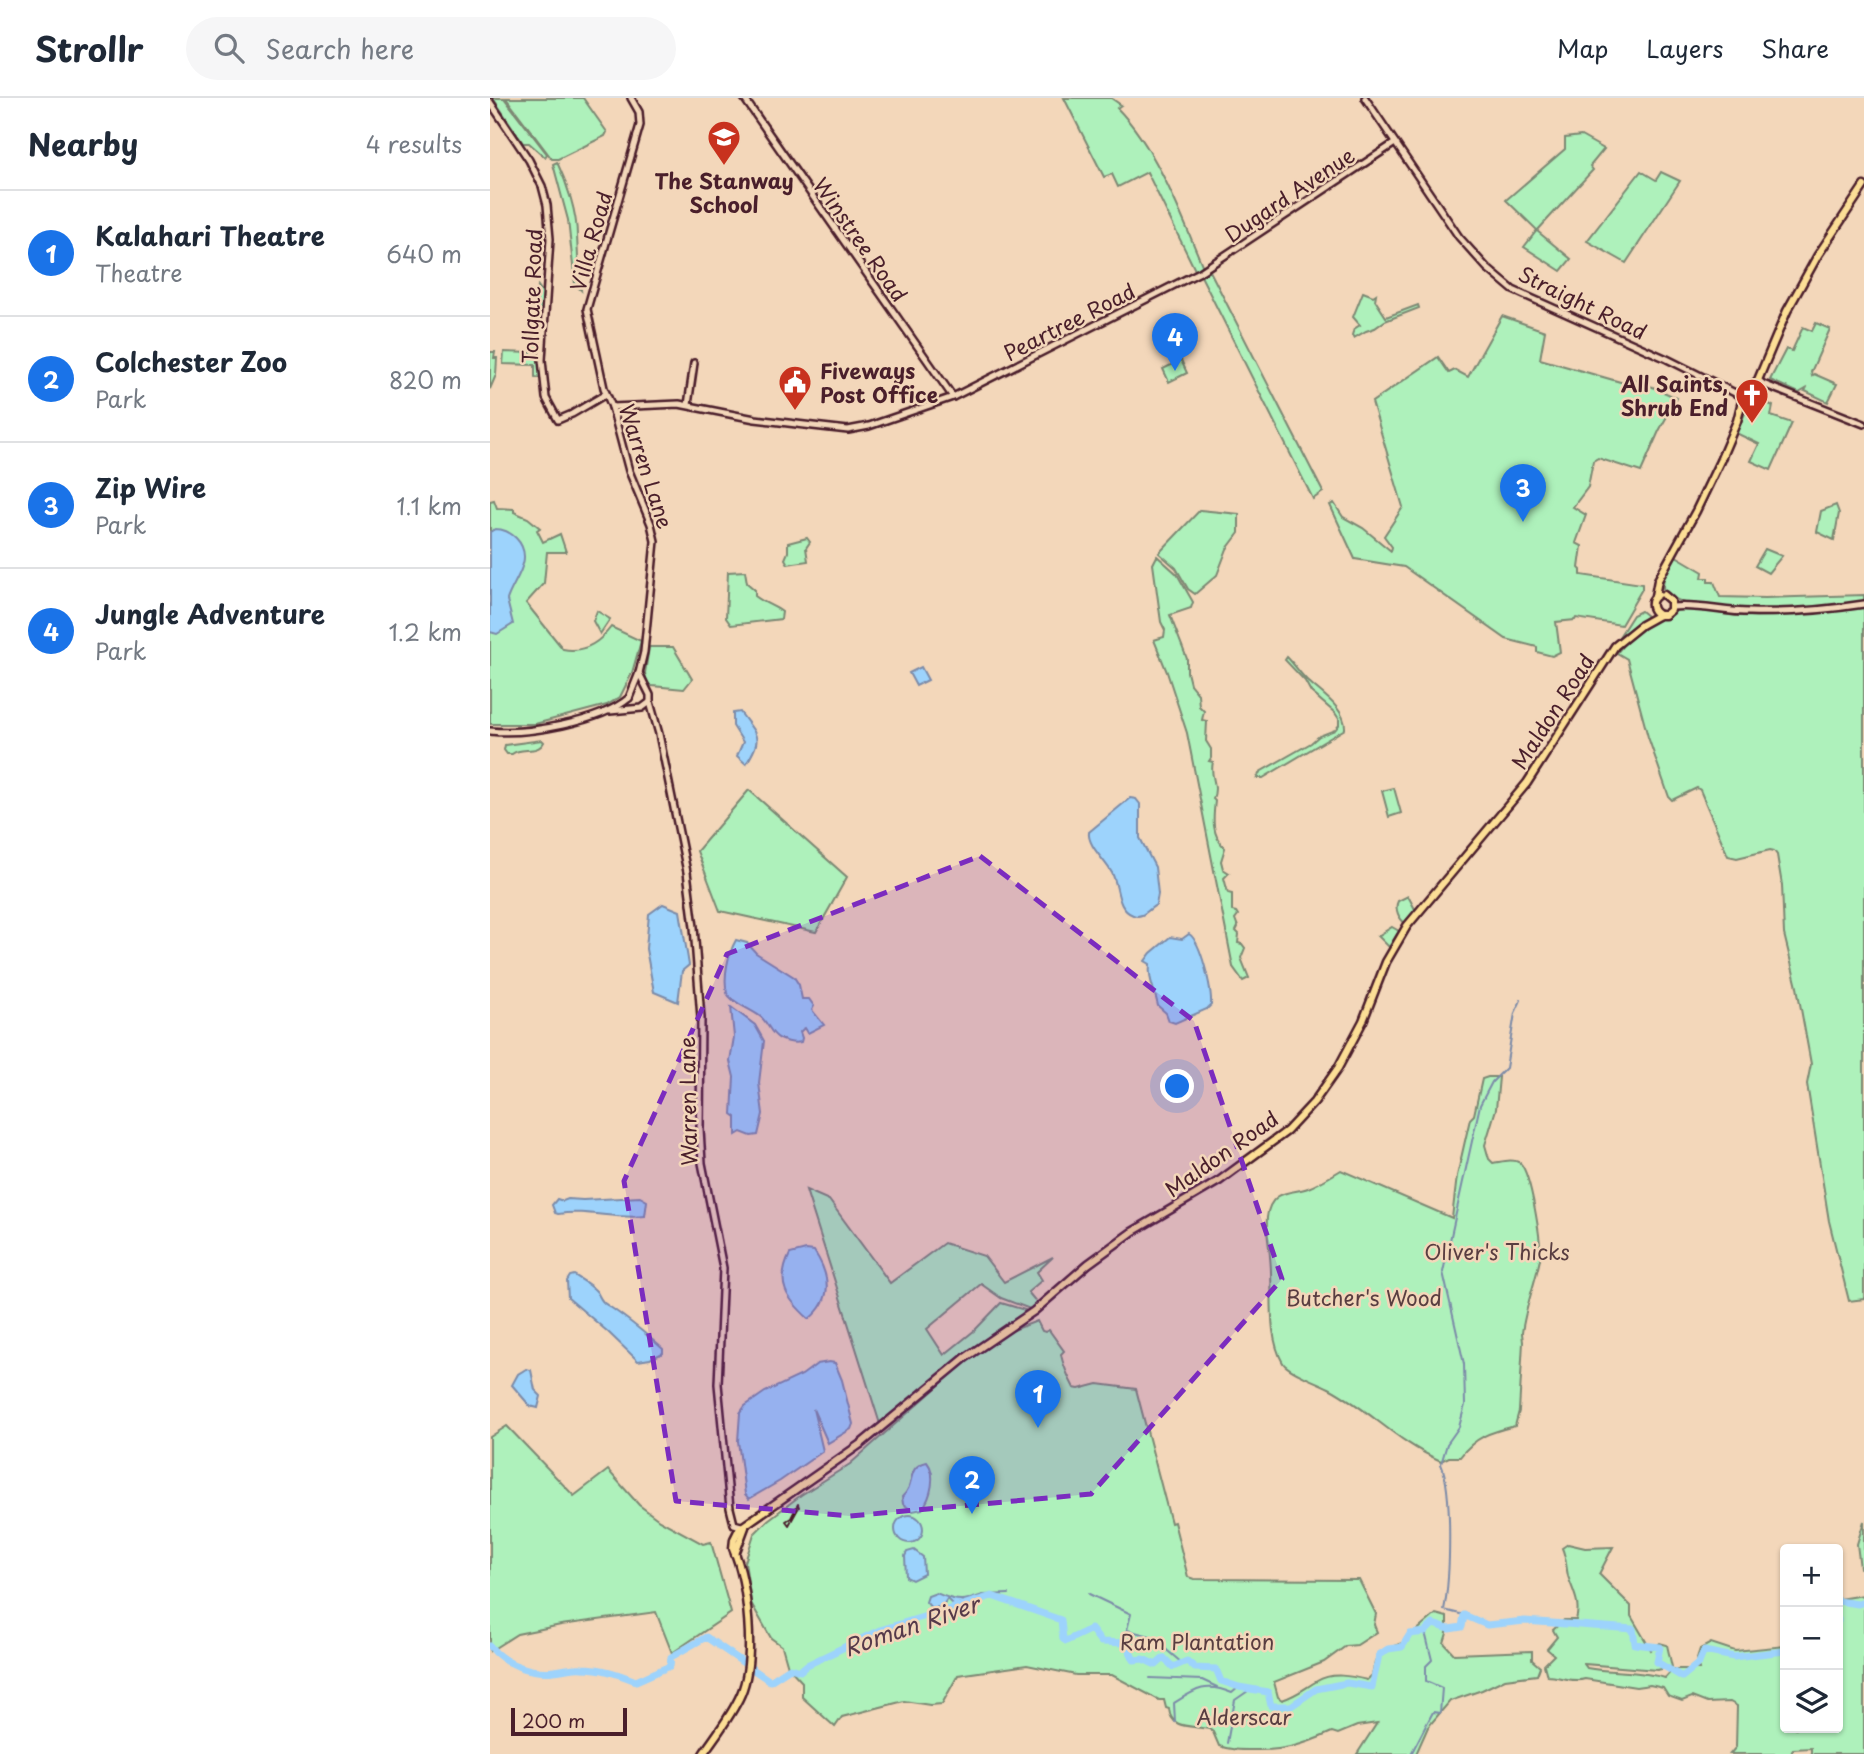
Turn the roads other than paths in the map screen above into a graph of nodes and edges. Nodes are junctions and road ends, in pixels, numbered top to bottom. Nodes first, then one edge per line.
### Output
1 (631, 98) edge
2 (744, 98) edge
3 (1365, 98) edge
4 (490, 102) edge
5 (1395, 143) junction
6 (1864, 186) edge
7 (1200, 272) joint
8 (694, 363) dead end
9 (1758, 380) junction
10 (606, 394) junction
11 (953, 397) junction
12 (1743, 397) junction
13 (688, 405) junction
14 (612, 407) junction
15 (1864, 424) edge
16 (1661, 575) junction
17 (1664, 595) junction
18 (1655, 596) junction
19 (1672, 604) junction
20 (1864, 604) edge
21 (1656, 613) junction
22 (639, 673) junction
23 (645, 689) junction
24 (632, 690) junction
25 (629, 698) junction
26 (650, 702) junction
27 (640, 708) junction
28 (607, 712) junction
29 (657, 728) junction
30 (490, 731) edge
31 (732, 1519) junction
32 (745, 1527) junction
33 (733, 1539) junction
34 (736, 1554) junction
35 (703, 1754) edge

1 - 10 street, Villa Road
2 - 11 street, Winstree Road
3 - 5 street, Straight Road
4 - 10 street, Tollgate Road
5 - 7 street, Dugard Avenue
5 - 12 street, Straight Road
6 - 9 main road
7 - 11 street, Peartree Road
8 - 13 street
9 - 12 main road
9 - 15 street
10 - 14 street, Warren Lane
11 - 13 street, Peartree Road
12 - 16 main road
13 - 14 street, Peartree Road
14 - 22 street, Warren Lane
16 - 17 main road
16 - 18 main road
17 - 18 main road
17 - 19 main road
18 - 21 main road
19 - 20 street
19 - 21 main road
21 - 32 main road, Maldon Road
22 - 23 street, Warren Lane
22 - 24 street, Warren Lane
23 - 24 street
23 - 26 street, Warren Lane
24 - 25 street, Warren Lane
25 - 27 street, Warren Lane
25 - 28 street
26 - 27 street
26 - 29 street, Warren Lane
27 - 28 street
27 - 29 street, Warren Lane
28 - 30 street
29 - 31 street, Warren Lane
31 - 32 street
31 - 33 street, Warren Lane
32 - 33 main road, Maldon Road
32 - 34 main road
33 - 34 main road
34 - 35 main road

